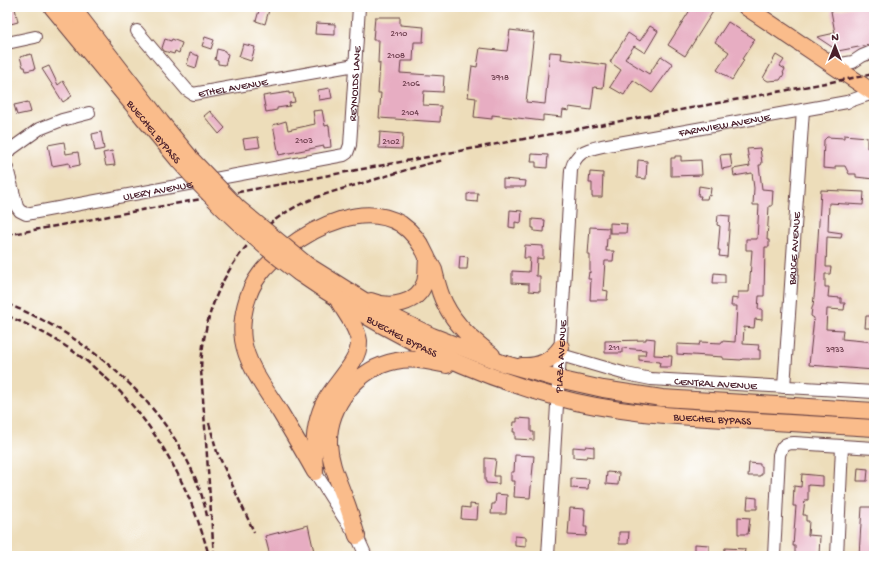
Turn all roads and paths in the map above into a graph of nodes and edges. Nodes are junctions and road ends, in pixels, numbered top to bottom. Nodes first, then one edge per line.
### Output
1 (52, 7) edge
2 (72, 7) edge
3 (359, 7) edge
4 (746, 7) edge
5 (137, 31) dead end
6 (35, 37) dead end
7 (7, 42) edge
8 (874, 51) edge
9 (355, 65) junction
10 (834, 65) junction
11 (874, 93) edge
12 (803, 110) junction
13 (89, 113) dead end
14 (7, 152) edge
15 (340, 156) joint
16 (576, 157) joint
17 (185, 160) junction
18 (7, 168) edge
19 (427, 258) junction
20 (344, 296) junction
21 (561, 351) junction
22 (507, 365) junction
23 (468, 368) junction
24 (558, 379) junction
25 (784, 387) junction
26 (874, 392) edge
27 (557, 397) junction
28 (874, 411) edge
29 (874, 428) edge
30 (842, 447) junction
31 (874, 448) edge
32 (315, 472) junction
33 (357, 536) junction
34 (366, 556) edge
35 (548, 556) edge
36 (774, 556) edge
37 (837, 556) edge

1 - 17 main road, BUECHEL BYPASS
2 - 17 main road, BUECHEL BYPASS
3 - 9 street, REYNOLDS LANE
4 - 10 main road
5 - 9 street, ETHEL AVENUE
6 - 7 street
8 - 10 street
9 - 15 street, REYNOLDS LANE
10 - 11 main road
11 - 12 street, FARMVIEW AVENUE
12 - 16 street, FARMVIEW AVENUE
12 - 25 street, BRUCE AVENUE
13 - 14 street
15 - 18 street, ULERY AVENUE
16 - 21 street, PLAZA AVENUE
17 - 20 main road, BUECHEL BYPASS, bridge
19 - 20 main road
19 - 22 main road
19 - 32 main road
20 - 22 main road, BUECHEL BYPASS
20 - 23 main road, BUECHEL BYPASS
20 - 32 main road
21 - 22 main road
21 - 24 street, PLAZA AVENUE
21 - 25 street, CENTRAL AVENUE
22 - 24 main road, BUECHEL BYPASS
23 - 27 main road, BUECHEL BYPASS
23 - 33 main road
24 - 27 street, PLAZA AVENUE
24 - 28 main road, BUECHEL BYPASS
25 - 26 street, CENTRAL AVENUE
27 - 29 main road, BUECHEL BYPASS
27 - 35 street, PLAZA AVENUE
30 - 31 street
30 - 36 street
30 - 37 street
32 - 33 street
33 - 34 street

